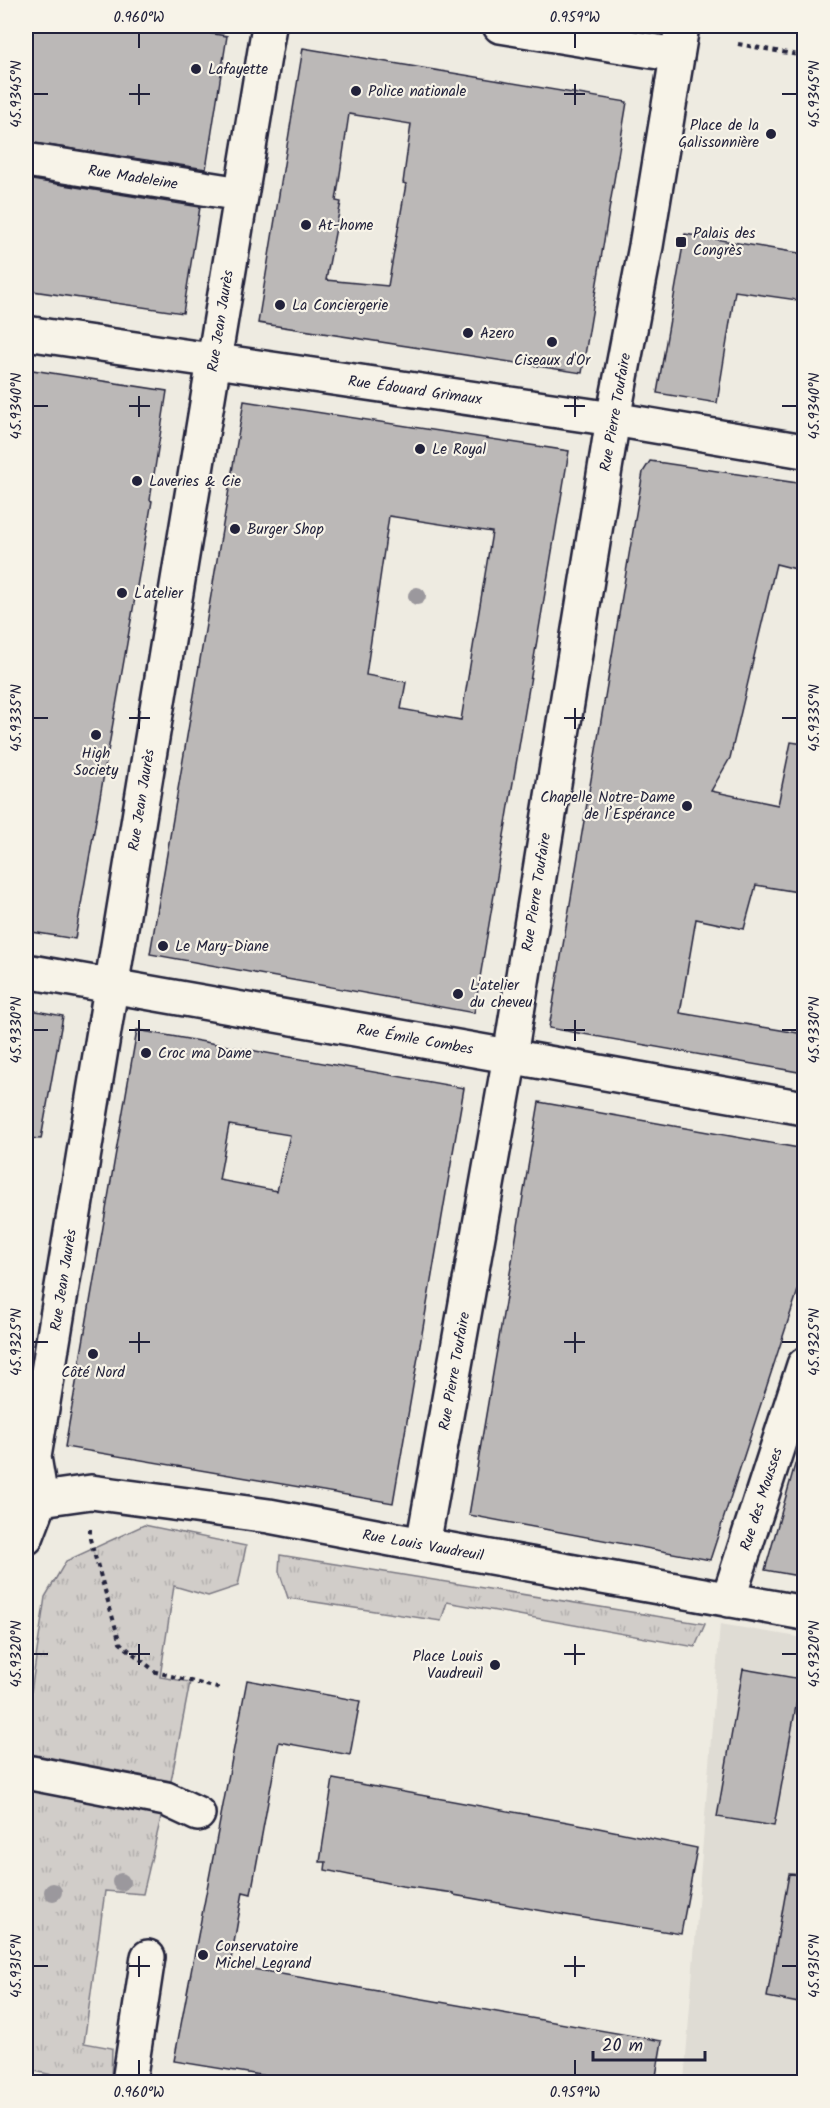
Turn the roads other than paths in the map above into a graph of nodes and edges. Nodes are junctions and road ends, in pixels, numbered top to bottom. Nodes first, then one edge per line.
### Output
1 (269, 26) edge
2 (500, 26) edge
3 (679, 40) edge
4 (26, 160) edge
5 (241, 194) junction
6 (26, 333) edge
7 (214, 360) junction
8 (612, 419) junction
9 (804, 450) edge
10 (26, 970) edge
11 (111, 986) junction
12 (510, 1056) junction
13 (804, 1108) edge
14 (804, 1365) edge
15 (41, 1499) junction
16 (26, 1538) edge
17 (423, 1545) junction
18 (728, 1599) junction
19 (804, 1613) edge
20 (26, 1772) edge
21 (198, 1814) dead end
22 (148, 1957) dead end
23 (129, 2082) edge

1 - 5 street, Rue Jean Jaurès
2 - 3 street
3 - 8 street, Rue Pierre Toufaire
4 - 5 street, Rue Madeleine
5 - 7 street, Rue Jean Jaurès
6 - 7 street, Rue Édouard Grimaux
7 - 8 street, Rue Édouard Grimaux
7 - 11 street, Rue Jean Jaurès
8 - 9 street, Rue Édouard Grimaux
8 - 12 street, Rue Pierre Toufaire
10 - 11 street, Rue Émile Combes
11 - 12 street, Rue Émile Combes
11 - 15 street, Rue Jean Jaurès
12 - 13 street, Rue Émile Combes
12 - 17 street, Rue Pierre Toufaire
14 - 18 street, Rue des Mousses
15 - 16 street
15 - 17 street, Rue Louis Vaudreuil
17 - 18 street, Rue Louis Vaudreuil
18 - 19 street, Rue Louis Vaudreuil
20 - 21 street
22 - 23 street

